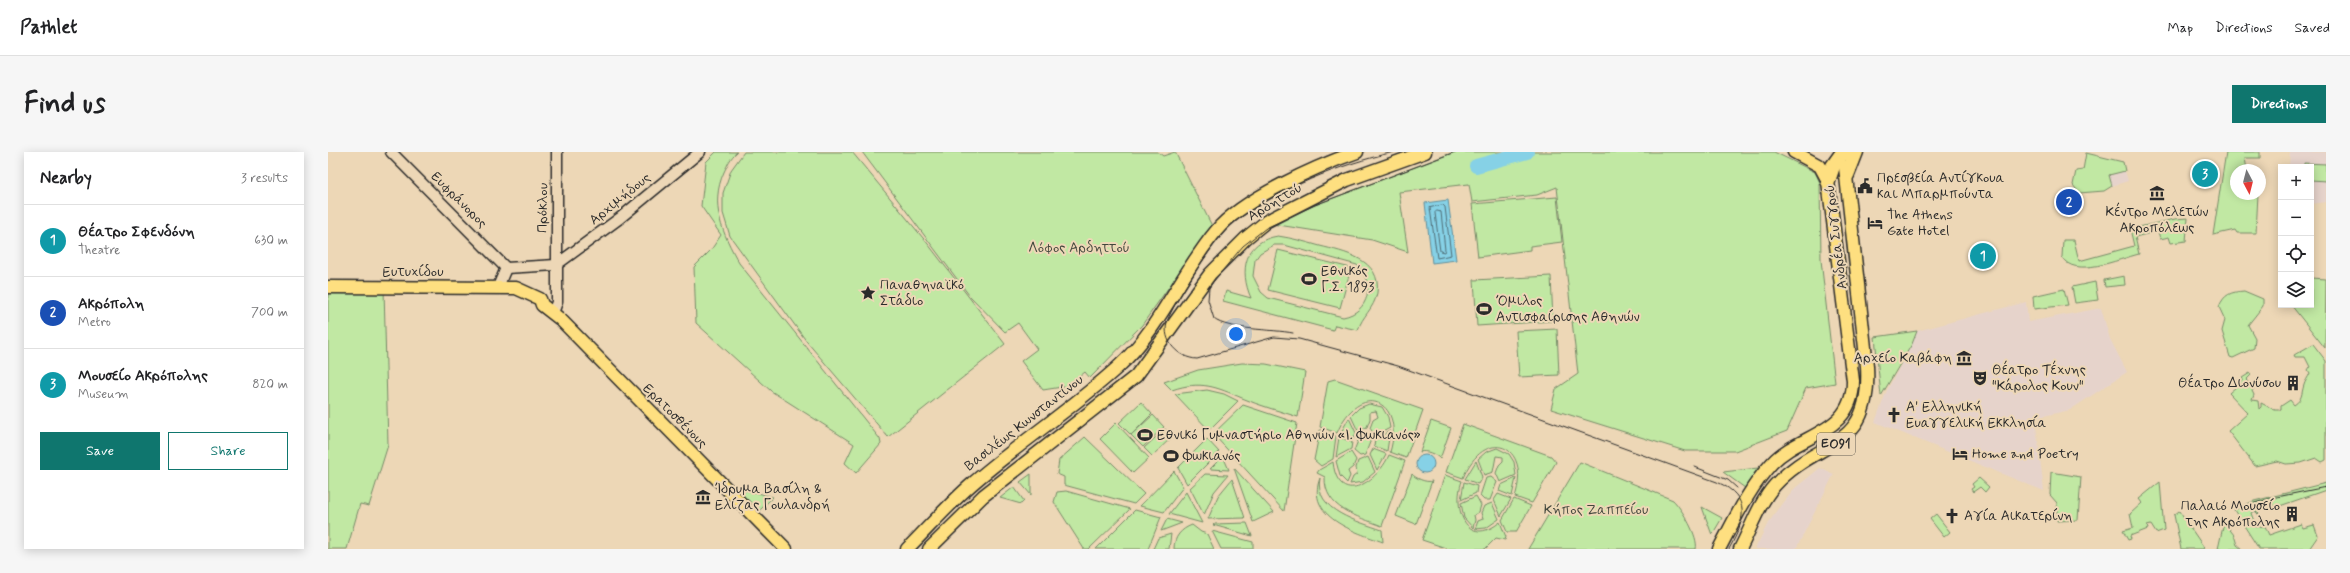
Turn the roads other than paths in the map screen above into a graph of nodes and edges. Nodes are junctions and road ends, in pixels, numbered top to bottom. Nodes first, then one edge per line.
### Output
1 (391, 152) edge
2 (558, 152) edge
3 (700, 152) edge
4 (1357, 152) edge
5 (1425, 152) edge
6 (1794, 152) edge
7 (1842, 152) edge
8 (1856, 152) edge
9 (1847, 175) junction
10 (1828, 181) junction
11 (556, 265) junction
12 (506, 268) junction
13 (328, 287) edge
14 (504, 288) junction
15 (553, 313) junction
16 (1158, 320) joint
17 (1790, 449) junction
18 (1784, 477) junction
19 (786, 549) edge
20 (907, 549) edge
21 (929, 549) edge
22 (1719, 549) edge
23 (1740, 549) edge

1 - 12 street, Ευφράνορος
2 - 11 street, Πρόκλου
3 - 11 street, Αρχιμήδους
4 - 16 main road, Αρδηττού
5 - 21 main road, Αρδηττού
6 - 10 main road
7 - 9 main road, Ανδρέα Συγγρού
7 - 10 highway, Ανδρέα Συγγρού / ΕΟ91
8 - 9 highway, Ανδρέα Συγγρού / ΕΟ91
9 - 18 main road, Ανδρέα Συγγρού / ΕΟ91
10 - 17 main road, Ανδρέα Συγγρού / ΕΟ91
11 - 12 street
11 - 15 street, Πρόκλου
12 - 14 street
13 - 14 main road, Ευτυχίδου
14 - 15 main road, Ερατοσθένους
15 - 19 main road, Ερατοσθένους
16 - 20 main road, Βασιλέως Κωνσταντίνου
17 - 18 main road
17 - 22 main road, ΕΟ91
18 - 23 main road, ΕΟ91

